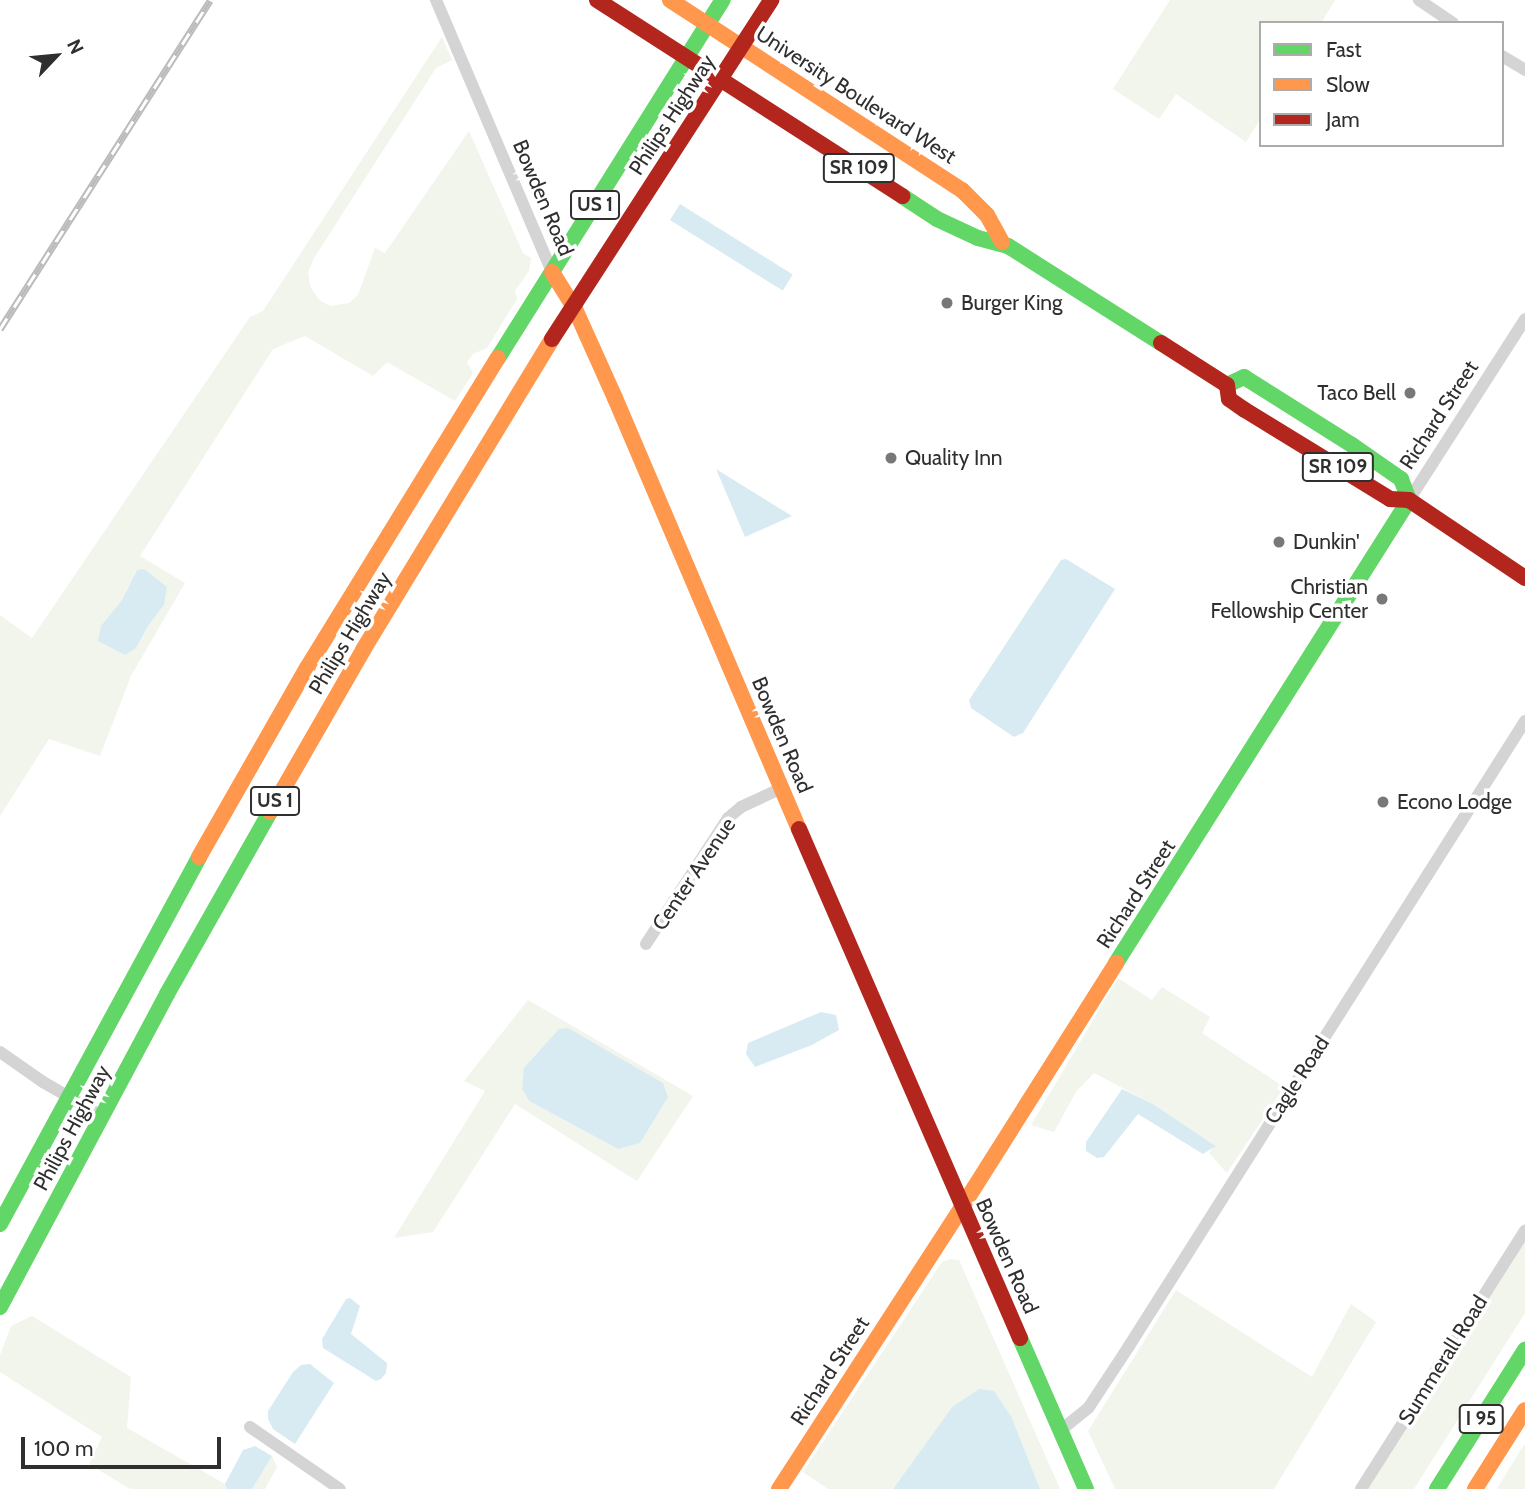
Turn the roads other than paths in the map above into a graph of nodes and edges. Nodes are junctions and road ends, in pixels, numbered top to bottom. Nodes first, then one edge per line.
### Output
1 (436, 0) edge
2 (597, 0) edge
3 (670, 0) edge
4 (723, 0) edge
5 (771, 0) edge
6 (1419, 0) edge
7 (1450, 21) edge
8 (708, 23) junction
9 (742, 45) junction
10 (688, 57) junction
11 (1504, 57) edge
12 (1524, 68) edge
13 (721, 79) junction
14 (1003, 242) junction
15 (552, 272) junction
16 (575, 309) junction
17 (1525, 319) edge
18 (1227, 385) junction
19 (1409, 500) junction
20 (1525, 578) edge
21 (1525, 722) edge
22 (295, 727) junction
23 (782, 788) junction
24 (646, 944) dead end
25 (0, 1052) edge
26 (68, 1096) junction
27 (102, 1116) junction
28 (962, 1207) junction
29 (0, 1224) edge
30 (1525, 1231) edge
31 (0, 1307) edge
32 (1525, 1350) edge
33 (1525, 1410) edge
34 (250, 1427) dead end
35 (1060, 1430) junction
36 (340, 1489) edge
37 (779, 1489) edge
38 (1086, 1489) edge
39 (1361, 1489) edge
40 (1437, 1489) edge
41 (1475, 1489) edge

1 - 15 street, Bowden Road
2 - 10 main road, University Boulevard West / SR 109
3 - 8 main road, University Boulevard West / SR 109
4 - 8 main road, Philips Highway / US 1
5 - 9 main road, Philips Highway / US 1
6 - 7 street
8 - 9 main road, University Boulevard West / SR 109
8 - 10 main road, Philips Highway / US 1
9 - 13 main road, Philips Highway / US 1
9 - 14 main road, University Boulevard West / SR 109
10 - 13 main road, University Boulevard West / SR 109
10 - 15 main road, Philips Highway / US 1
11 - 12 street
13 - 14 main road, University Boulevard West / SR 109
13 - 16 main road, Philips Highway / US 1
14 - 18 main road, University Boulevard West / SR 109
15 - 16 main road, Bowden Road
15 - 22 main road, Philips Highway / US 1
16 - 22 main road, Philips Highway / US 1
16 - 23 main road, Bowden Road
17 - 19 street, Richard Street
18 - 19 main road, University Boulevard West / SR 109
18 - 19 main road, SR 109
19 - 20 main road, University Boulevard West / SR 109
19 - 28 main road, Richard Street
21 - 35 street, Cagle Road
22 - 26 main road, Philips Highway / US 1
22 - 27 main road, Philips Highway / US 1
23 - 24 street, Center Avenue
23 - 28 main road, Bowden Road
25 - 26 street
26 - 27 street
26 - 29 main road, Philips Highway / US 1
27 - 31 main road, Philips Highway / US 1
28 - 35 main road, Bowden Road
28 - 37 main road, Richard Street
30 - 39 street, Summerall Road
32 - 40 main road, I 95
33 - 41 main road, I 95
34 - 36 street
35 - 38 main road, Bowden Road

